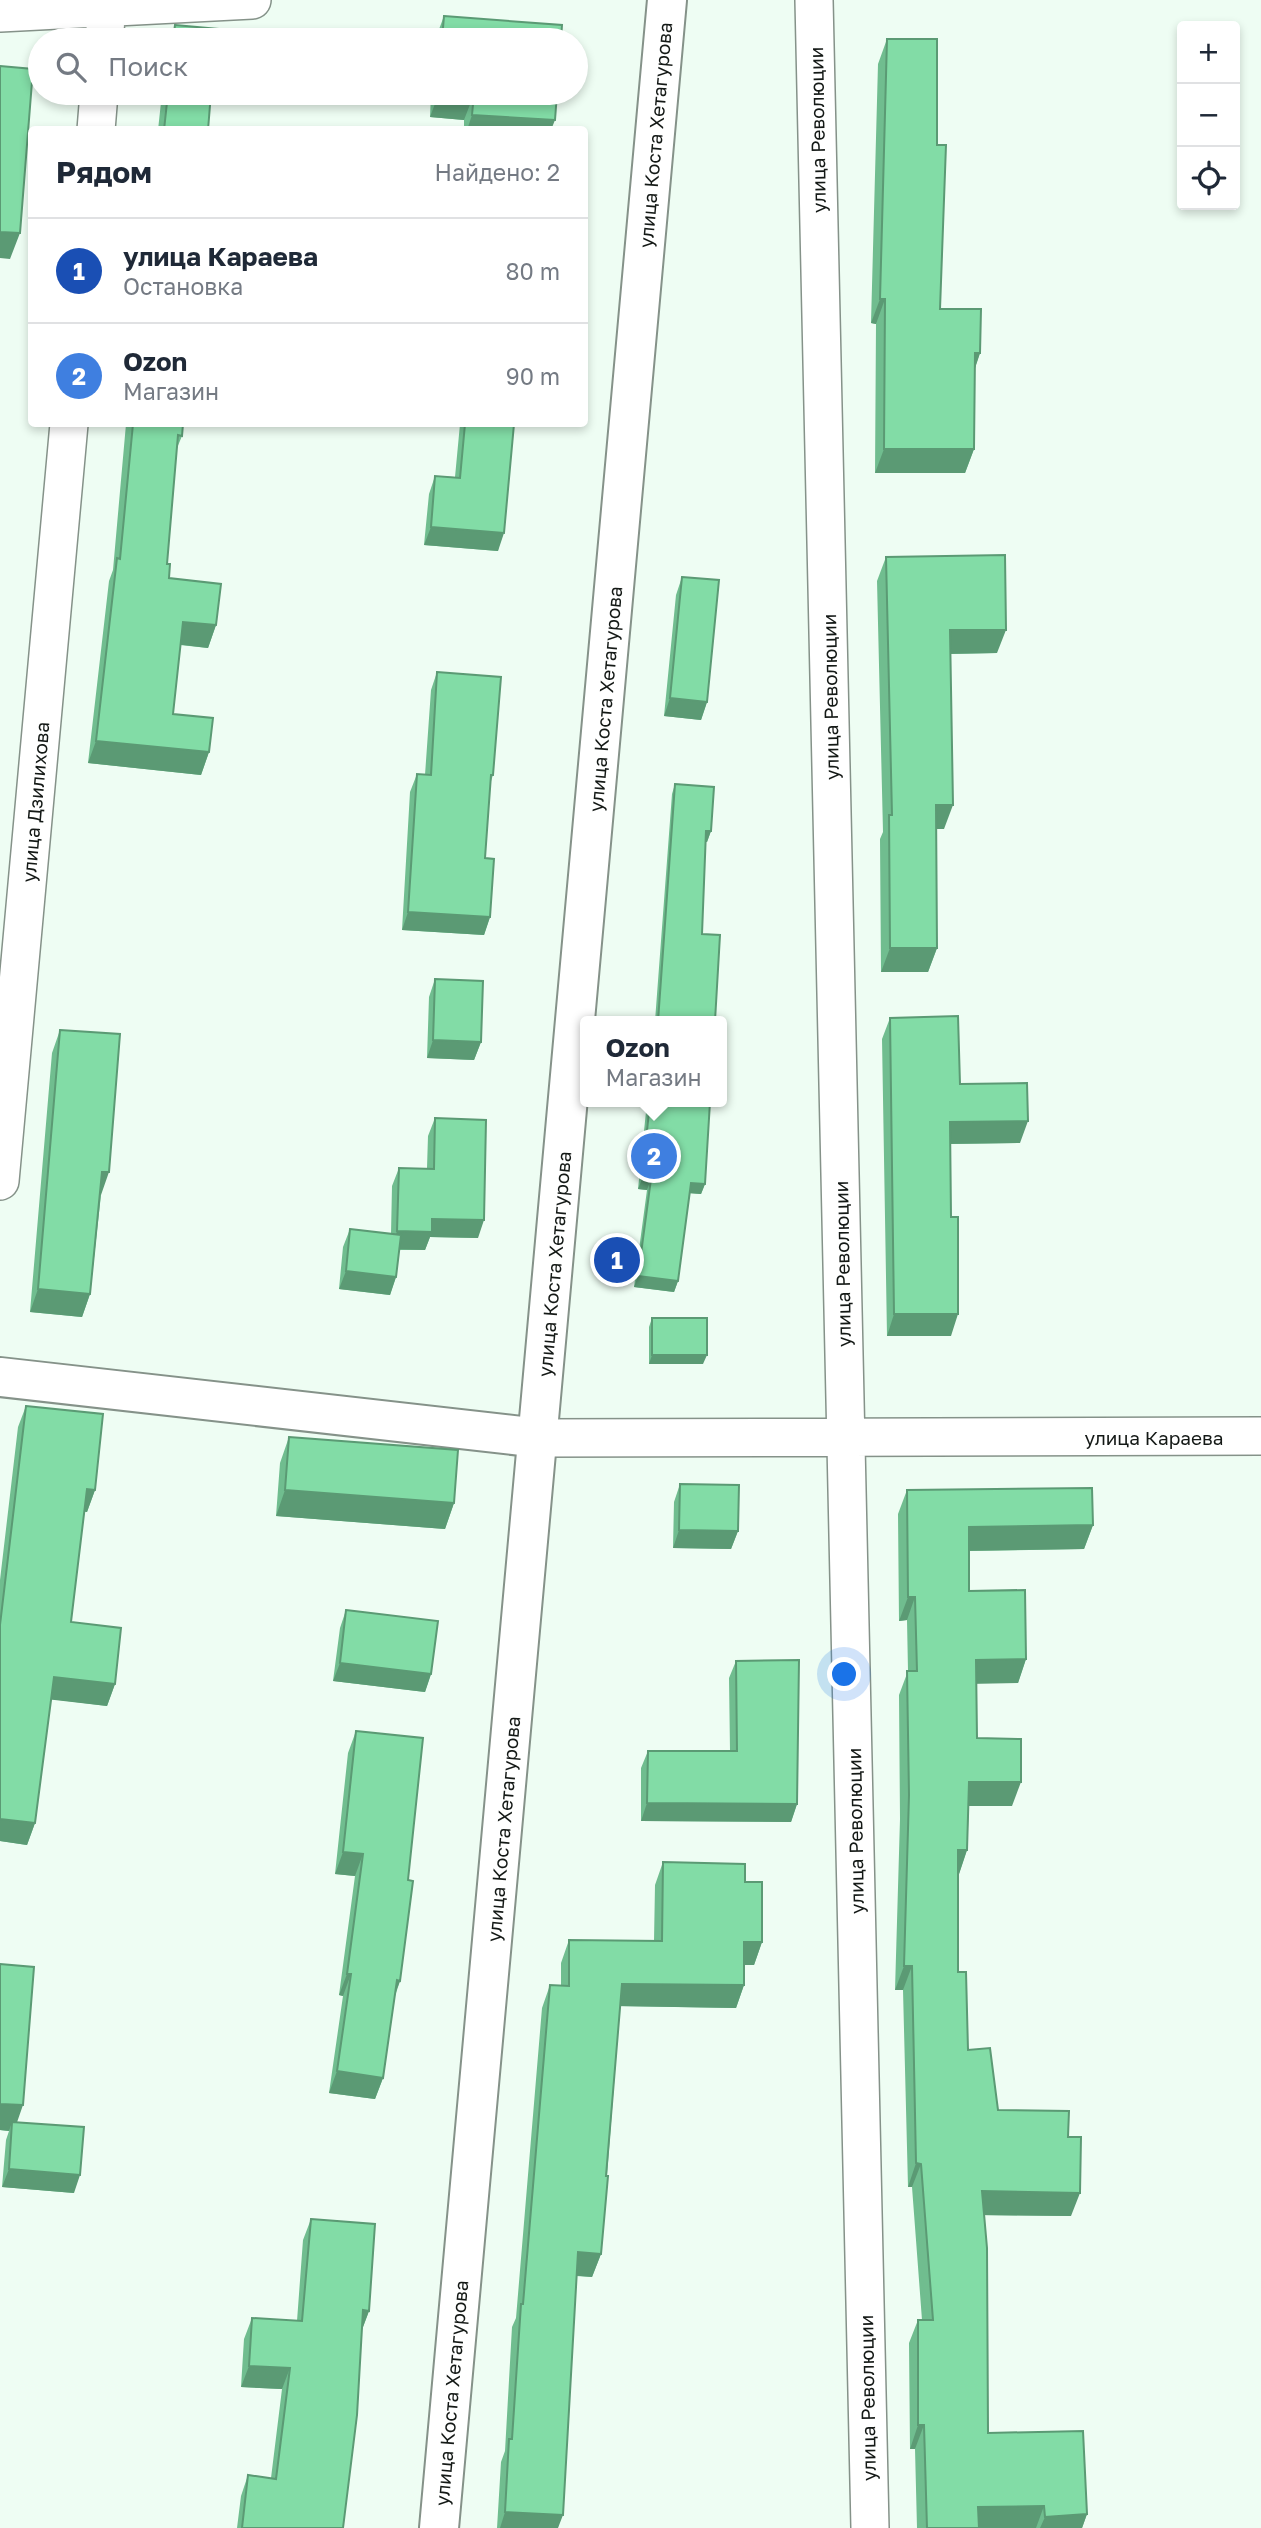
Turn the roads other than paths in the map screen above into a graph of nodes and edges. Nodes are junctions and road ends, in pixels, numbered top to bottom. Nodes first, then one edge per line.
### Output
1 (252, 0) edge
2 (667, 0) edge
3 (813, 0) edge
4 (822, 0) edge
5 (0, 13) edge
6 (106, 24) edge
7 (99, 105) edge
8 (96, 126) edge
9 (69, 427) edge
10 (0, 1181) edge
11 (0, 1377) edge
12 (1261, 1436) edge
13 (846, 1437) junction
14 (539, 1438) junction
15 (439, 2528) edge
16 (870, 2528) edge

1 - 6 street
2 - 14 main road, улица Коста Хетагурова
3 - 4 street
3 - 13 street, улица Революции
5 - 6 street
7 - 8 street
9 - 10 street, улица Дзилихова
11 - 14 main road, улица Караева
12 - 13 street, улица Караева
13 - 14 street, улица Караева
13 - 16 street, улица Революции
14 - 15 main road, улица Коста Хетагурова

